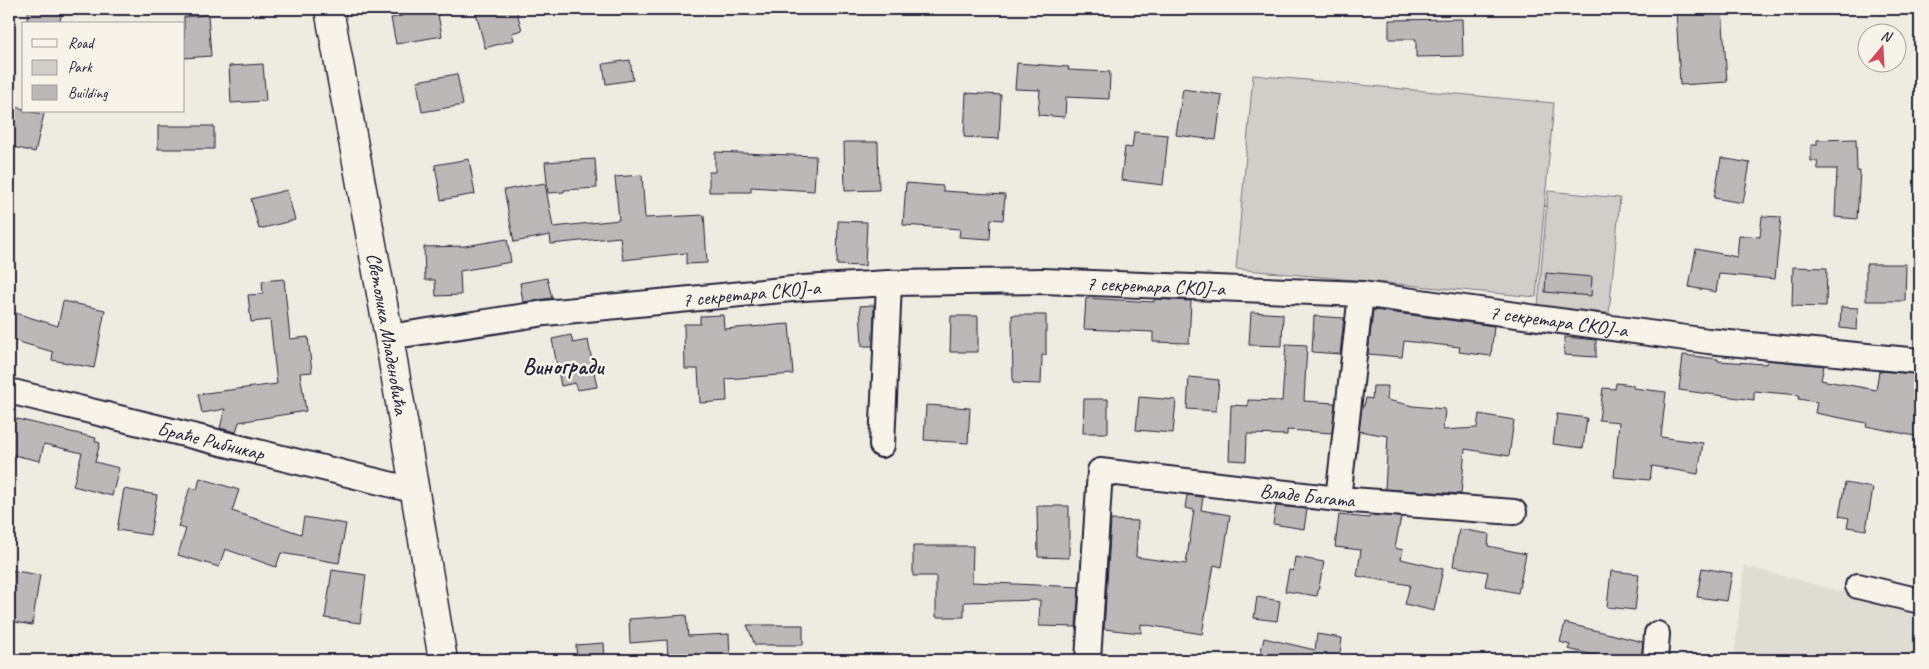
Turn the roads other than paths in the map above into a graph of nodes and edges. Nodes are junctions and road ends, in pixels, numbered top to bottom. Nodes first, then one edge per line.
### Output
1 (329, 9) edge
2 (889, 283) junction
3 (1361, 294) junction
4 (389, 337) junction
5 (1920, 361) edge
6 (9, 391) edge
7 (882, 445) dead end
8 (413, 490) junction
9 (1338, 499) junction
10 (1514, 512) dead end
11 (1858, 586) dead end
12 (1920, 601) edge
13 (1657, 634) dead end
14 (443, 660) edge
15 (1088, 660) edge
16 (1655, 660) edge

1 - 4 street, Светолика Младеновића
2 - 3 street, 7 секретара СКОЈ-а
2 - 4 street, 7 секретара СКОЈ-а
2 - 7 street
3 - 5 street, 7 секретара СКОЈ-а
3 - 9 street
4 - 8 street, Светолика Младеновића
6 - 8 street, Браће Рибникар
8 - 14 street, Светолика Младеновића
9 - 10 street, Владе Багата
9 - 15 street, Владе Багата
11 - 12 street
13 - 16 street

